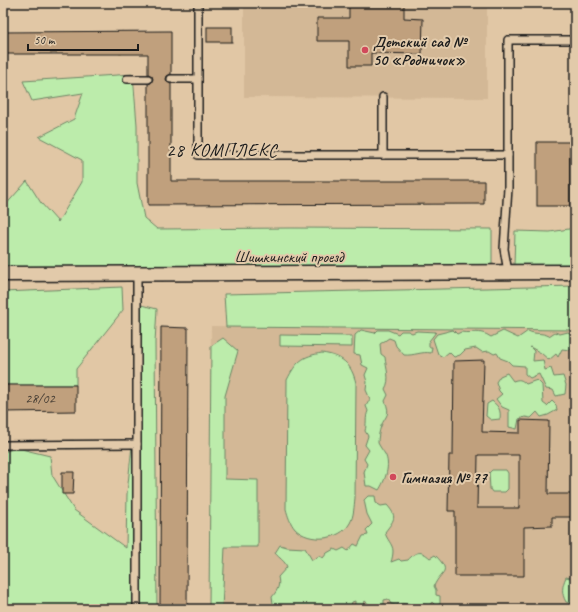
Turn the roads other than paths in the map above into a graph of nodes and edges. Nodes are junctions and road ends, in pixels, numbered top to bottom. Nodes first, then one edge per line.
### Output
1 (198, 3) edge
2 (575, 40) edge
3 (127, 79) dead end
4 (148, 79) dead end
5 (171, 79) dead end
6 (198, 79) junction
7 (383, 97) dead end
8 (383, 155) junction
9 (508, 155) junction
10 (508, 272) junction
11 (575, 272) edge
12 (138, 273) junction
13 (3, 274) edge
14 (137, 444) junction
15 (3, 445) edge
16 (137, 609) edge

1 - 6 lane
2 - 9 lane
3 - 4 lane
5 - 6 lane
6 - 8 lane
7 - 8 lane
8 - 9 lane
9 - 10 lane
10 - 11 street, Шишкинский проезд
10 - 12 street, Шишкинский проезд
12 - 13 street, Шишкинский проезд
12 - 14 lane
14 - 15 lane
14 - 16 lane

